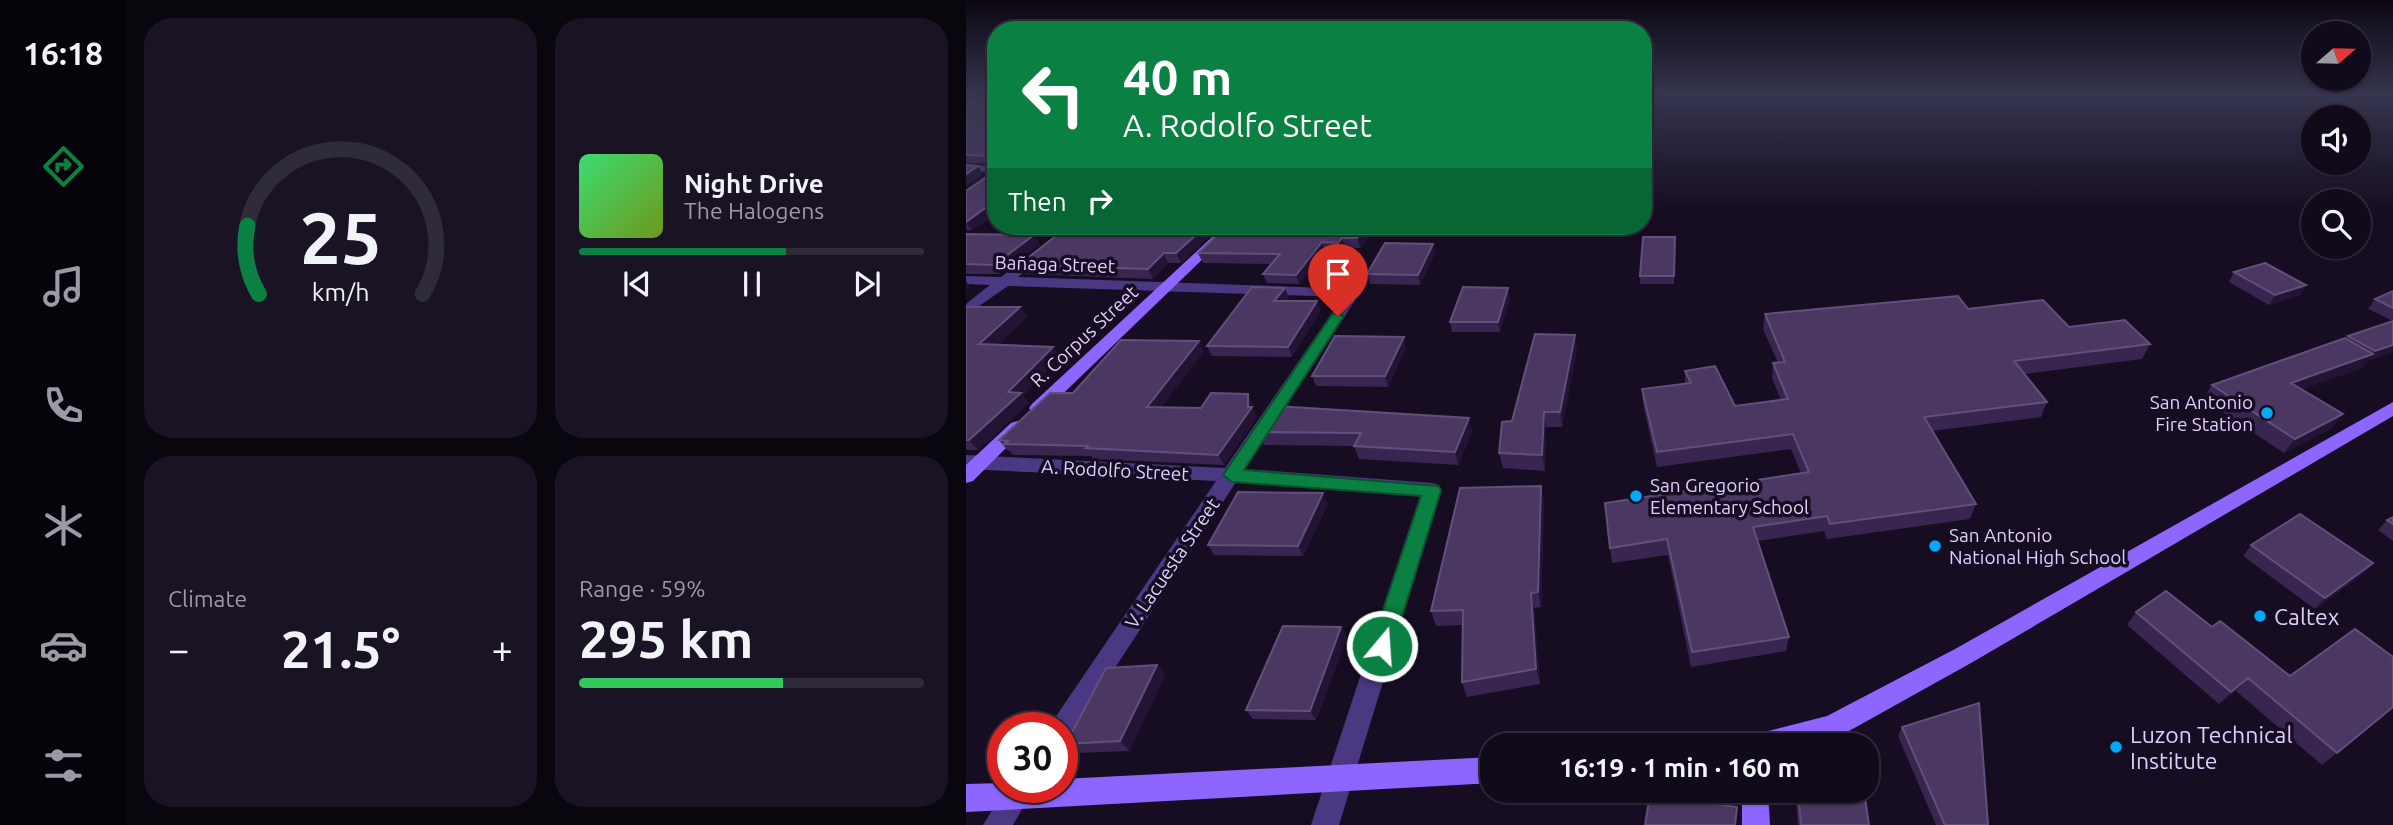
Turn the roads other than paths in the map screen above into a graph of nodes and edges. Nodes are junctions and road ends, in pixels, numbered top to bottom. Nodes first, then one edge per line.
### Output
1 (966, 169) edge
2 (987, 173) edge
3 (1064, 235) edge
4 (1221, 235) edge
5 (966, 280) edge
6 (1003, 283) junction
7 (1166, 287) junction
8 (1353, 293) joint
9 (966, 310) edge
10 (2393, 408) edge
11 (970, 467) edge
12 (1232, 475) junction
13 (1072, 712) edge
14 (1809, 733) edge
15 (1480, 771) edge
16 (1341, 776) junction
17 (1078, 787) edge
18 (987, 794) edge
19 (966, 797) edge
20 (1011, 803) edge
21 (1755, 803) edge
22 (997, 825) edge
23 (1325, 825) edge
24 (1756, 825) edge

1 - 2 street
3 - 6 street
4 - 7 main road, R. Corpus Street
5 - 6 street, Bañaga Street
6 - 7 street, Bañaga Street
6 - 9 street
7 - 8 street, Bañaga Street
7 - 11 main road, R. Corpus Street
8 - 12 street, V. Lacuesta Street
10 - 14 main road
11 - 12 street, A. Rodolfo Street
12 - 13 street, V. Lacuesta Street
12 - 16 street, A. Rodolfo Street
15 - 16 main road
16 - 17 main road
16 - 23 street
18 - 19 main road
20 - 22 street
21 - 24 main road

